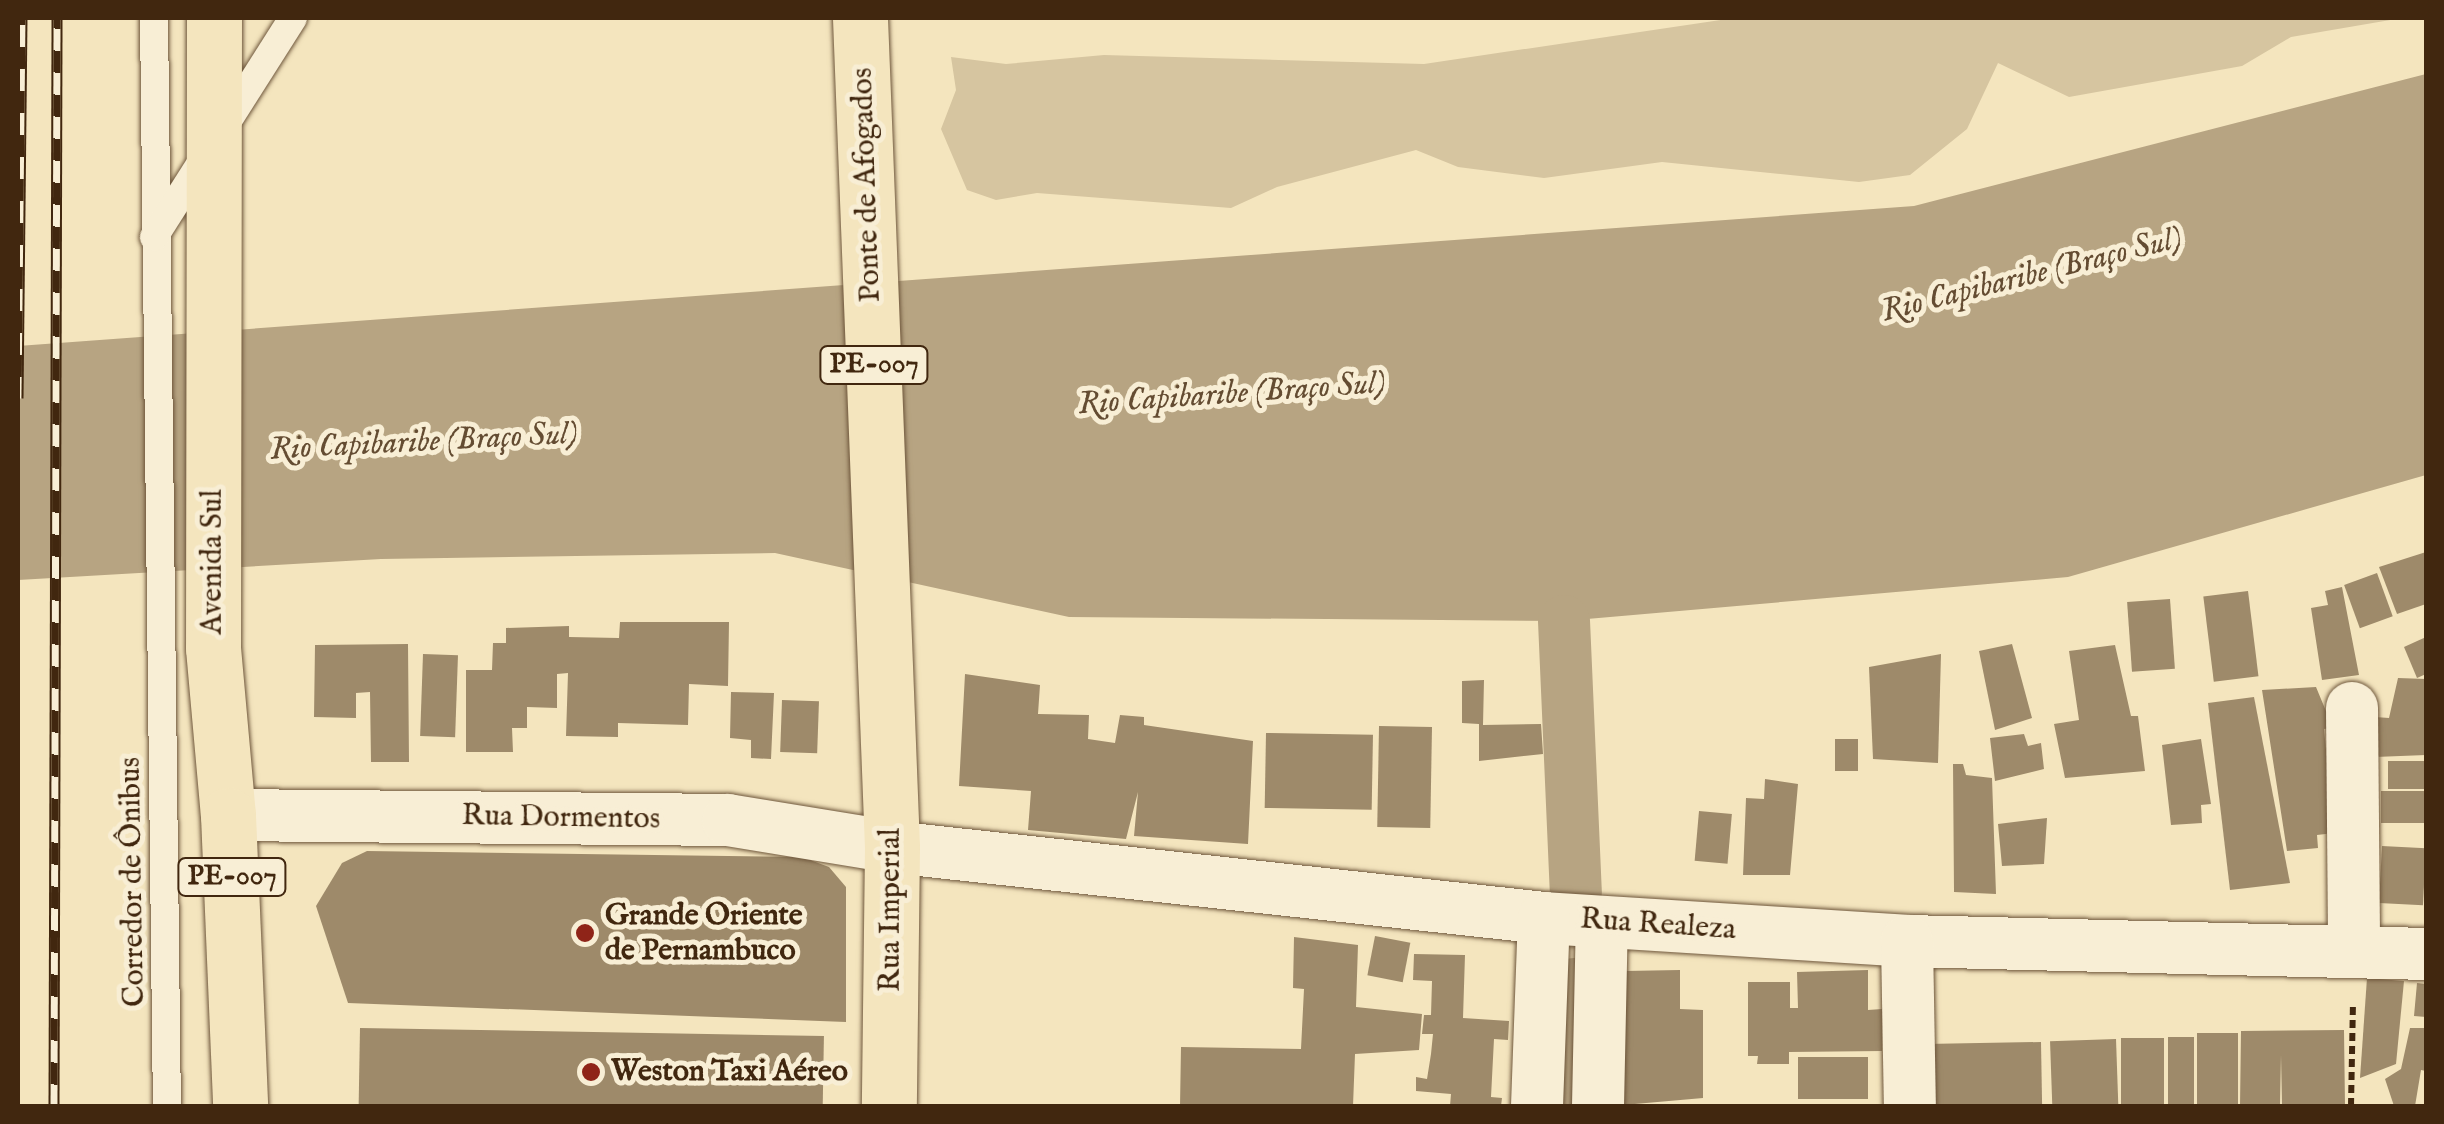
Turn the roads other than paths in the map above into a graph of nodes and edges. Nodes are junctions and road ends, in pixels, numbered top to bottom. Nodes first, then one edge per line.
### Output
1 (154, 18) edge
2 (214, 18) edge
3 (293, 18) edge
4 (860, 18) edge
5 (212, 150) junction
6 (154, 240) junction
7 (188, 652) junction
8 (2352, 708) dead end
9 (888, 713) joint
10 (228, 815) junction
11 (892, 847) junction
12 (1544, 918) junction
13 (1602, 922) junction
14 (1908, 942) junction
15 (2354, 951) junction
16 (2426, 954) edge
17 (167, 1106) edge
18 (240, 1106) edge
19 (889, 1106) edge
20 (1538, 1106) edge
21 (1598, 1106) edge
22 (1910, 1106) edge

1 - 6 lane
2 - 5 highway, Avenida Sul / PE-007
3 - 5 lane
4 - 9 highway, Ponte de Afogados / PE-007
5 - 6 lane
5 - 7 highway, Avenida Sul / PE-007
6 - 7 lane, Corredor de Ônibus
7 - 10 highway, Avenida Sul / PE-007
7 - 17 lane, Corredor de Ônibus
8 - 15 street
9 - 11 highway, Rua Imperial / PE-007
10 - 11 street, Rua Dormentos
10 - 18 highway, Avenida Sul / PE-007
11 - 12 street, Rua Realeza
11 - 19 highway, Rua Imperial / PE-007
12 - 13 street, Rua Realeza
12 - 20 street
13 - 14 street, Rua Realeza
13 - 21 street
14 - 15 street, Rua Realeza
14 - 22 street
15 - 16 street, Rua Realeza

